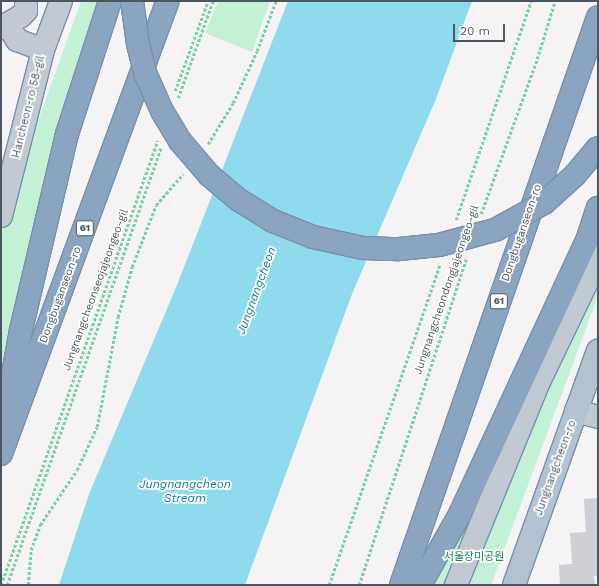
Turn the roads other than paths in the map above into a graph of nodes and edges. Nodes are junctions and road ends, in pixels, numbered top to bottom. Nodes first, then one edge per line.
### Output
1 (26, 1) edge
2 (62, 1) edge
3 (110, 1) edge
4 (132, 1) edge
5 (168, 1) edge
6 (598, 17) edge
7 (4, 26) edge
8 (43, 50) junction
9 (598, 148) edge
10 (598, 208) edge
11 (1, 216) edge
12 (598, 252) edge
13 (592, 286) edge
14 (598, 352) edge
15 (576, 411) junction
16 (598, 417) edge
17 (1, 443) edge
18 (1, 454) edge
19 (401, 585) edge
20 (420, 585) edge
21 (456, 585) edge
22 (514, 585) edge

1 - 7 street
2 - 8 street, Hancheon-ro 58-gil
3 - 17 highway
4 - 9 highway, bridge
5 - 18 highway, Dongbuganseon-ro / 61
6 - 19 highway, Dongbuganseon-ro / 61
7 - 8 street
8 - 11 street, Hancheon-ro 58-gil
10 - 20 highway
12 - 13 street
13 - 21 street
14 - 15 main road, Jungnangcheon-ro
15 - 16 street
15 - 22 main road, Jungnangcheon-ro

